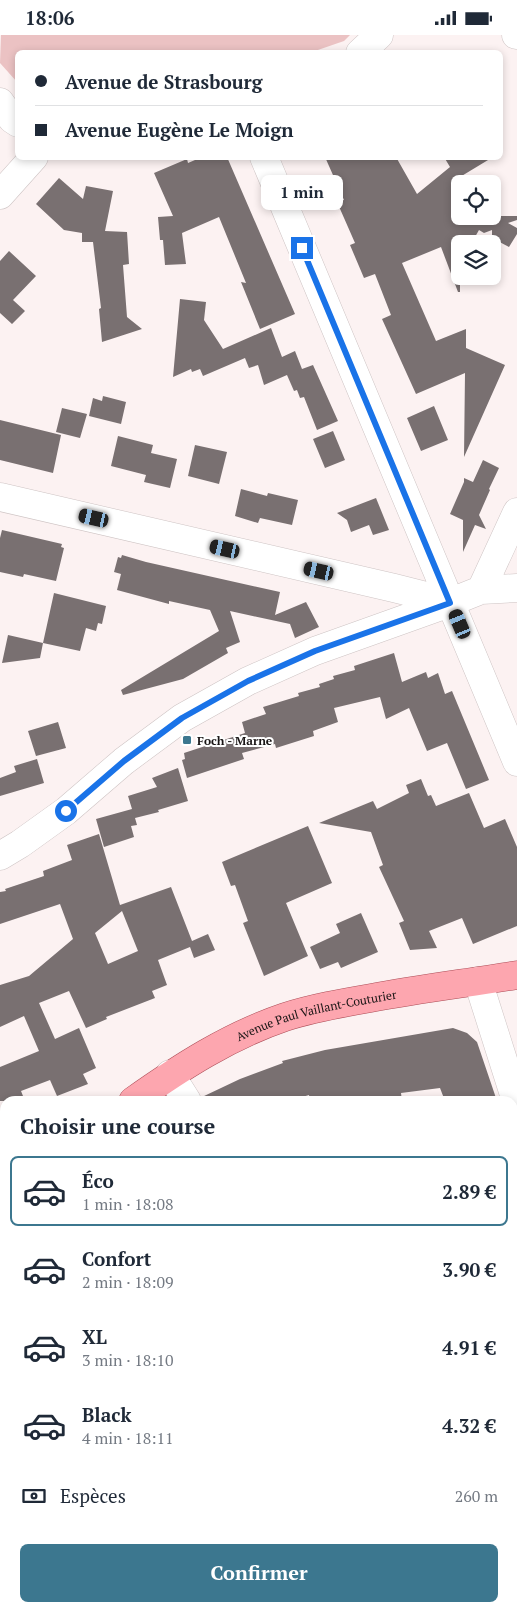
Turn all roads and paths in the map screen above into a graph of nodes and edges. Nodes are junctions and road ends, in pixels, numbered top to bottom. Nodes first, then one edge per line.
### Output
1 (379, 35) edge
2 (363, 50) edge
3 (0, 102) edge
4 (15, 121) edge
5 (31, 160) edge
6 (265, 160) edge
7 (0, 195) edge
8 (0, 497) edge
9 (517, 512) edge
10 (517, 588) edge
11 (399, 589) junction
12 (481, 590) junction
13 (450, 603) junction
14 (400, 621) junction
15 (517, 762) edge
16 (0, 856) edge
17 (517, 975) edge
18 (478, 981) junction
19 (170, 1074) junction
20 (140, 1096) edge
21 (185, 1096) edge
22 (514, 1096) edge

1 - 2 street
3 - 4 street
5 - 7 street
6 - 13 street
8 - 11 street
9 - 12 street
10 - 12 street
11 - 13 street
11 - 14 street
12 - 13 street
13 - 14 street
13 - 15 street
14 - 16 street
17 - 18 main road, Avenue Paul Vaillant-Couturier
18 - 19 main road, Avenue Paul Vaillant-Couturier
18 - 22 street
19 - 20 main road, Avenue Paul Vaillant-Couturier
19 - 21 street

